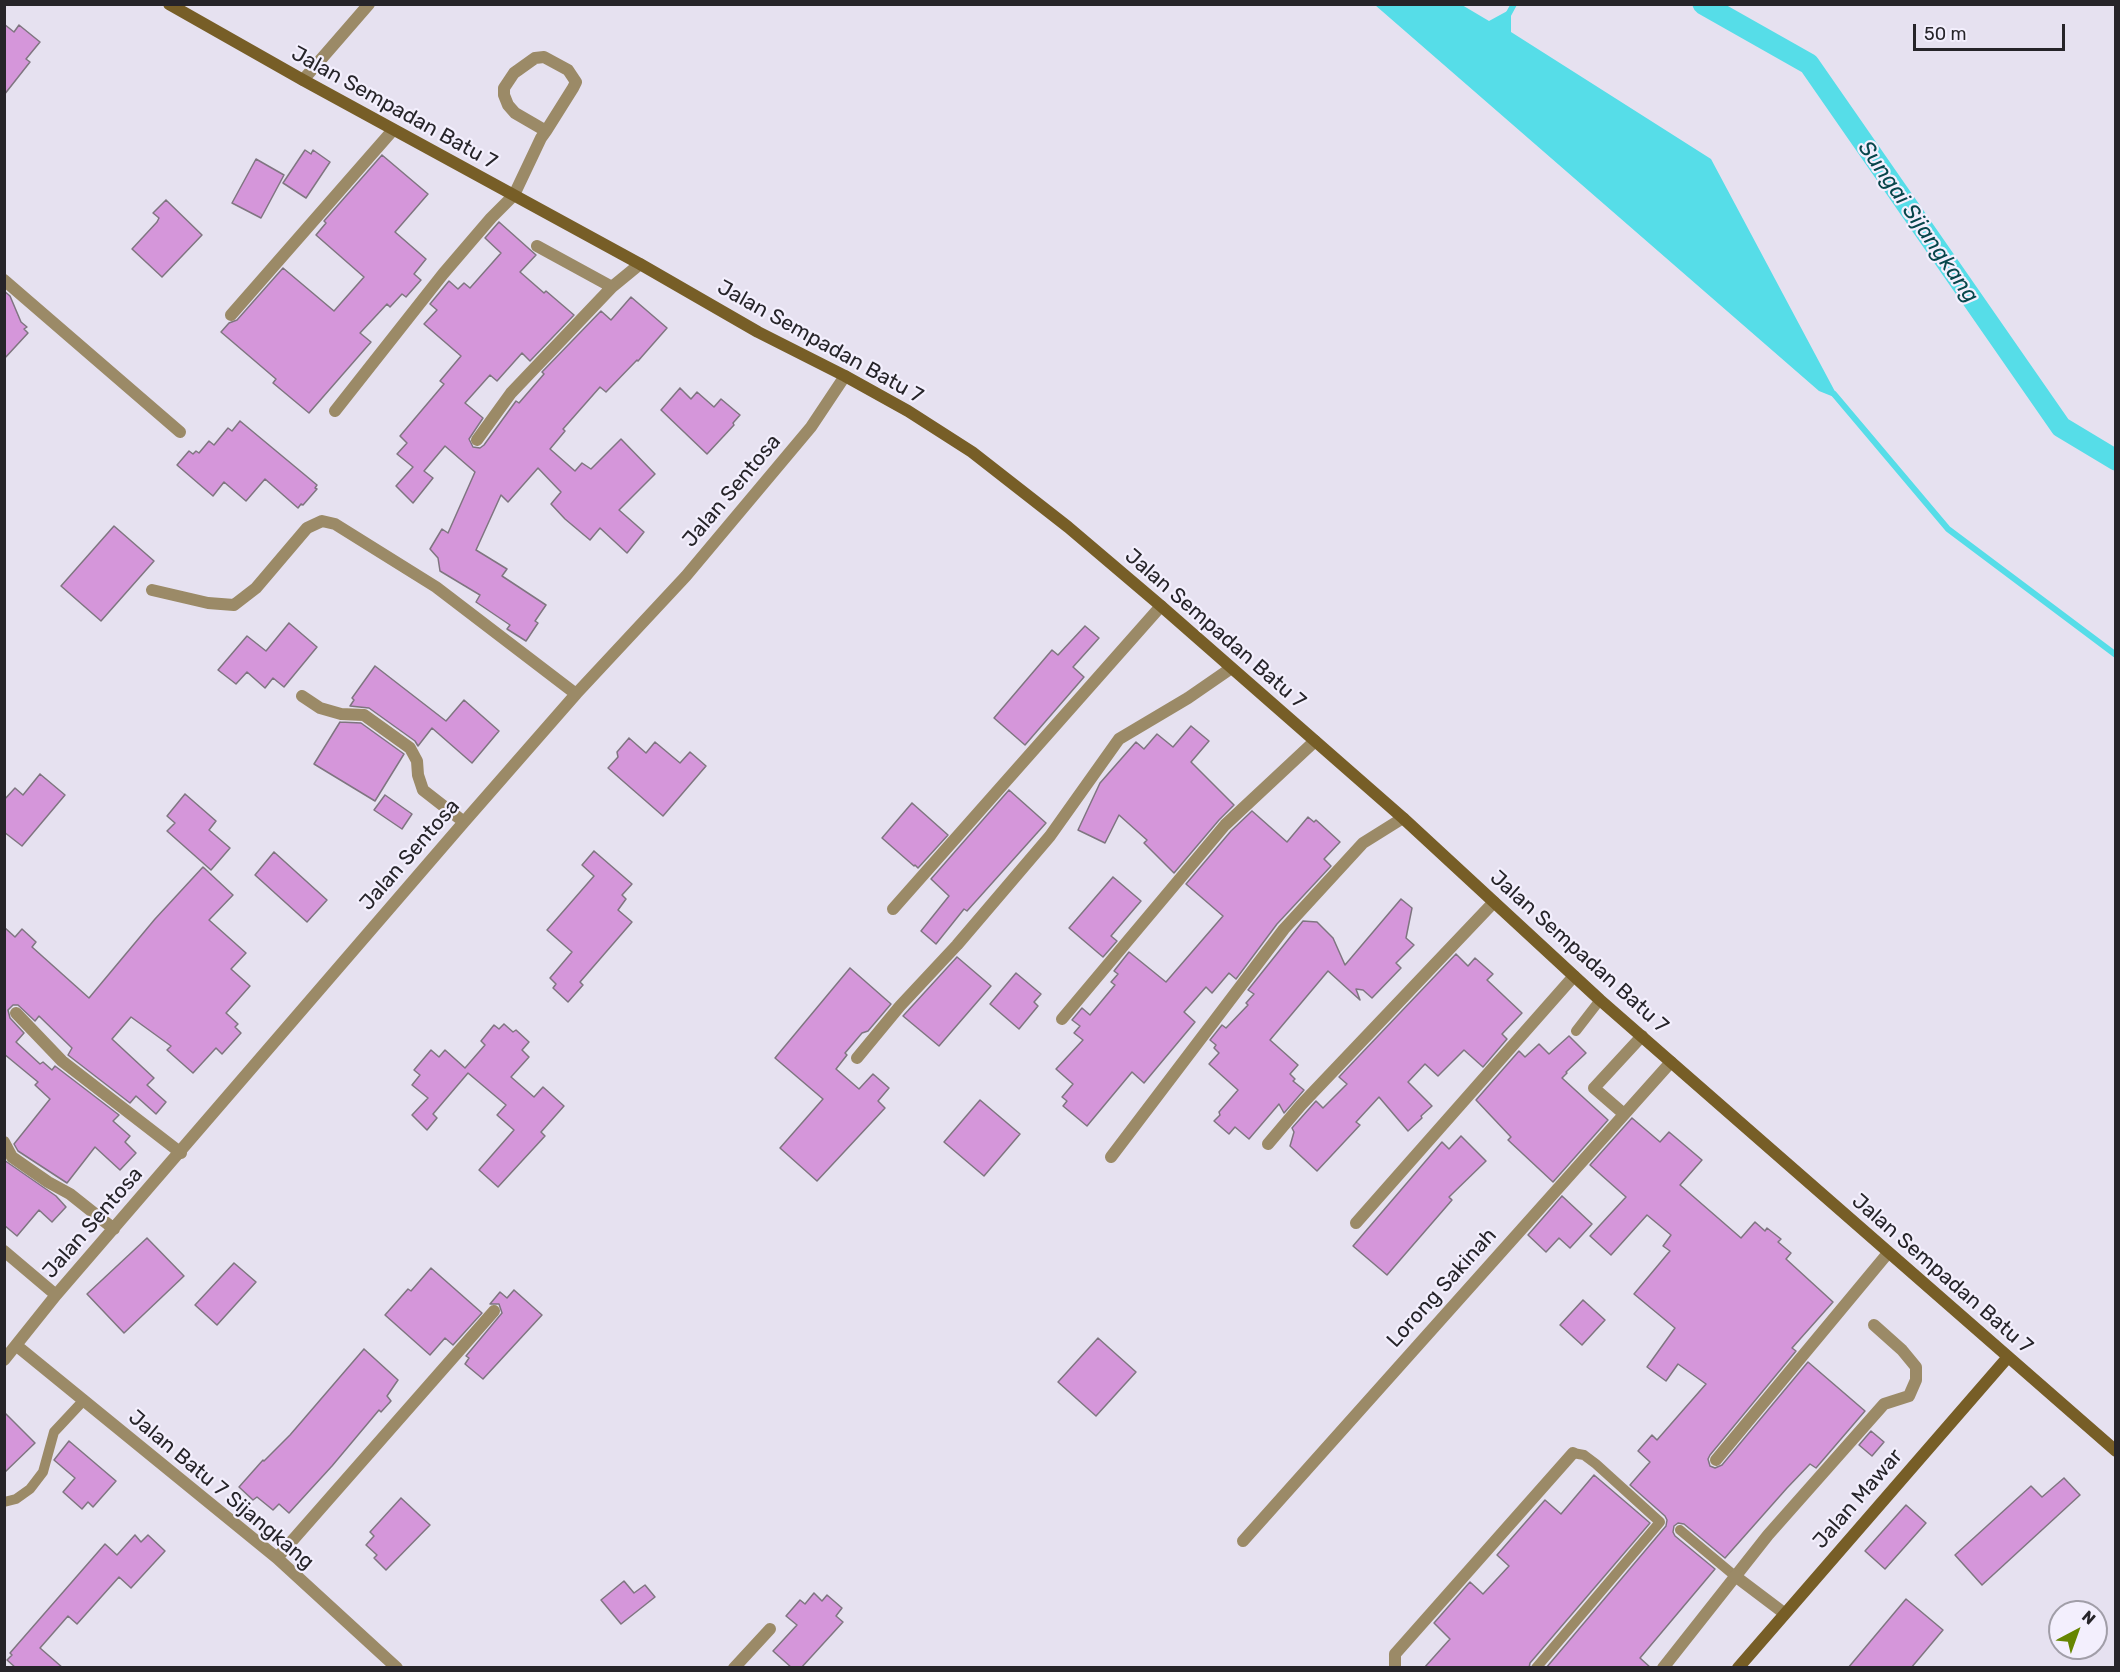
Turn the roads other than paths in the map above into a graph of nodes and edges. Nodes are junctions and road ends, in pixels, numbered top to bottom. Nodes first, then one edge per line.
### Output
1 (169, 4) edge
2 (369, 4) edge
3 (303, 81) junction
4 (393, 130) junction
5 (546, 130) junction
6 (514, 195) junction
7 (537, 246) dead end
8 (640, 264) junction
9 (4, 280) edge
10 (612, 287) junction
11 (231, 315) dead end
12 (845, 376) junction
13 (335, 411) dead end
14 (180, 432) dead end
15 (477, 440) dead end
16 (152, 590) dead end
17 (1161, 606) junction
18 (1230, 669) junction
19 (576, 694) junction
20 (302, 696) dead end
21 (1315, 741) junction
22 (1403, 818) junction
23 (465, 822) junction
24 (1494, 902) junction
25 (893, 909) dead end
26 (1574, 976) junction
27 (1600, 1000) junction
28 (16, 1013) dead end
29 (1062, 1019) dead end
30 (1576, 1030) dead end
31 (1642, 1036) junction
32 (857, 1059) dead end
33 (1671, 1062) junction
34 (1624, 1114) junction
35 (4, 1142) edge
36 (1268, 1144) dead end
37 (181, 1153) junction
38 (1111, 1157) dead end
39 (1356, 1223) dead end
40 (114, 1229) junction
41 (4, 1251) edge
42 (1888, 1253) junction
43 (56, 1295) junction
44 (494, 1311) dead end
45 (1874, 1325) dead end
46 (17, 1346) junction
47 (2008, 1357) junction
48 (4, 1360) edge
49 (83, 1401) junction
50 (2115, 1451) edge
51 (1573, 1453) joint
52 (1716, 1460) dead end
53 (4, 1502) edge
54 (1680, 1530) dead end
55 (1243, 1541) dead end
56 (277, 1558) junction
57 (1735, 1576) junction
58 (1784, 1613) junction
59 (770, 1629) dead end
60 (398, 1668) edge
61 (734, 1668) edge
62 (1395, 1668) edge
63 (1536, 1668) edge
64 (1663, 1668) edge
65 (1738, 1668) edge

1 - 3 street, Jalan Sempadan Batu 7
2 - 3 street
3 - 4 street, Jalan Sempadan Batu 7
4 - 6 street, Jalan Sempadan Batu 7
4 - 11 street
5 - 5 street
5 - 6 street
6 - 8 street, Jalan Sempadan Batu 7
6 - 13 street
7 - 10 street
8 - 10 street
8 - 12 street, Jalan Sempadan Batu 7
9 - 14 street
10 - 15 street
12 - 17 street, Jalan Sempadan Batu 7
12 - 19 street, Jalan Sentosa
16 - 19 street
17 - 18 street, Jalan Sempadan Batu 7
17 - 25 street
18 - 21 street, Jalan Sempadan Batu 7
18 - 32 street
19 - 23 street, Jalan Sentosa
20 - 23 street
21 - 22 street, Jalan Sempadan Batu 7
21 - 29 street
22 - 24 street, Jalan Sempadan Batu 7
22 - 38 street
23 - 37 street, Jalan Sentosa
24 - 26 street, Jalan Sempadan Batu 7
24 - 36 street
26 - 27 street, Jalan Sempadan Batu 7
26 - 39 street
27 - 30 lane
27 - 31 street, Jalan Sempadan Batu 7
28 - 37 street
31 - 33 street, Jalan Sempadan Batu 7
31 - 34 street
33 - 34 street, Lorong Sakinah
33 - 42 street, Jalan Sempadan Batu 7
34 - 55 street, Lorong Sakinah
35 - 40 street
37 - 40 street, Jalan Sentosa
40 - 43 street, Jalan Sentosa
41 - 43 street
42 - 47 street, Jalan Sempadan Batu 7
42 - 52 street
43 - 46 street, Jalan Sentosa
44 - 56 street
45 - 57 street
46 - 48 street, Jalan Sentosa
46 - 49 street, Jalan Batu 7 Sijangkang
47 - 50 street, Jalan Sempadan Batu 7
47 - 58 street, Jalan Mawar
49 - 53 lane
49 - 56 street, Jalan Batu 7 Sijangkang
51 - 62 street
51 - 63 lane
54 - 57 lane
56 - 60 street, Jalan Batu 7 Sijangkang
57 - 58 street
57 - 64 street
58 - 65 street, Jalan Mawar
59 - 61 street

